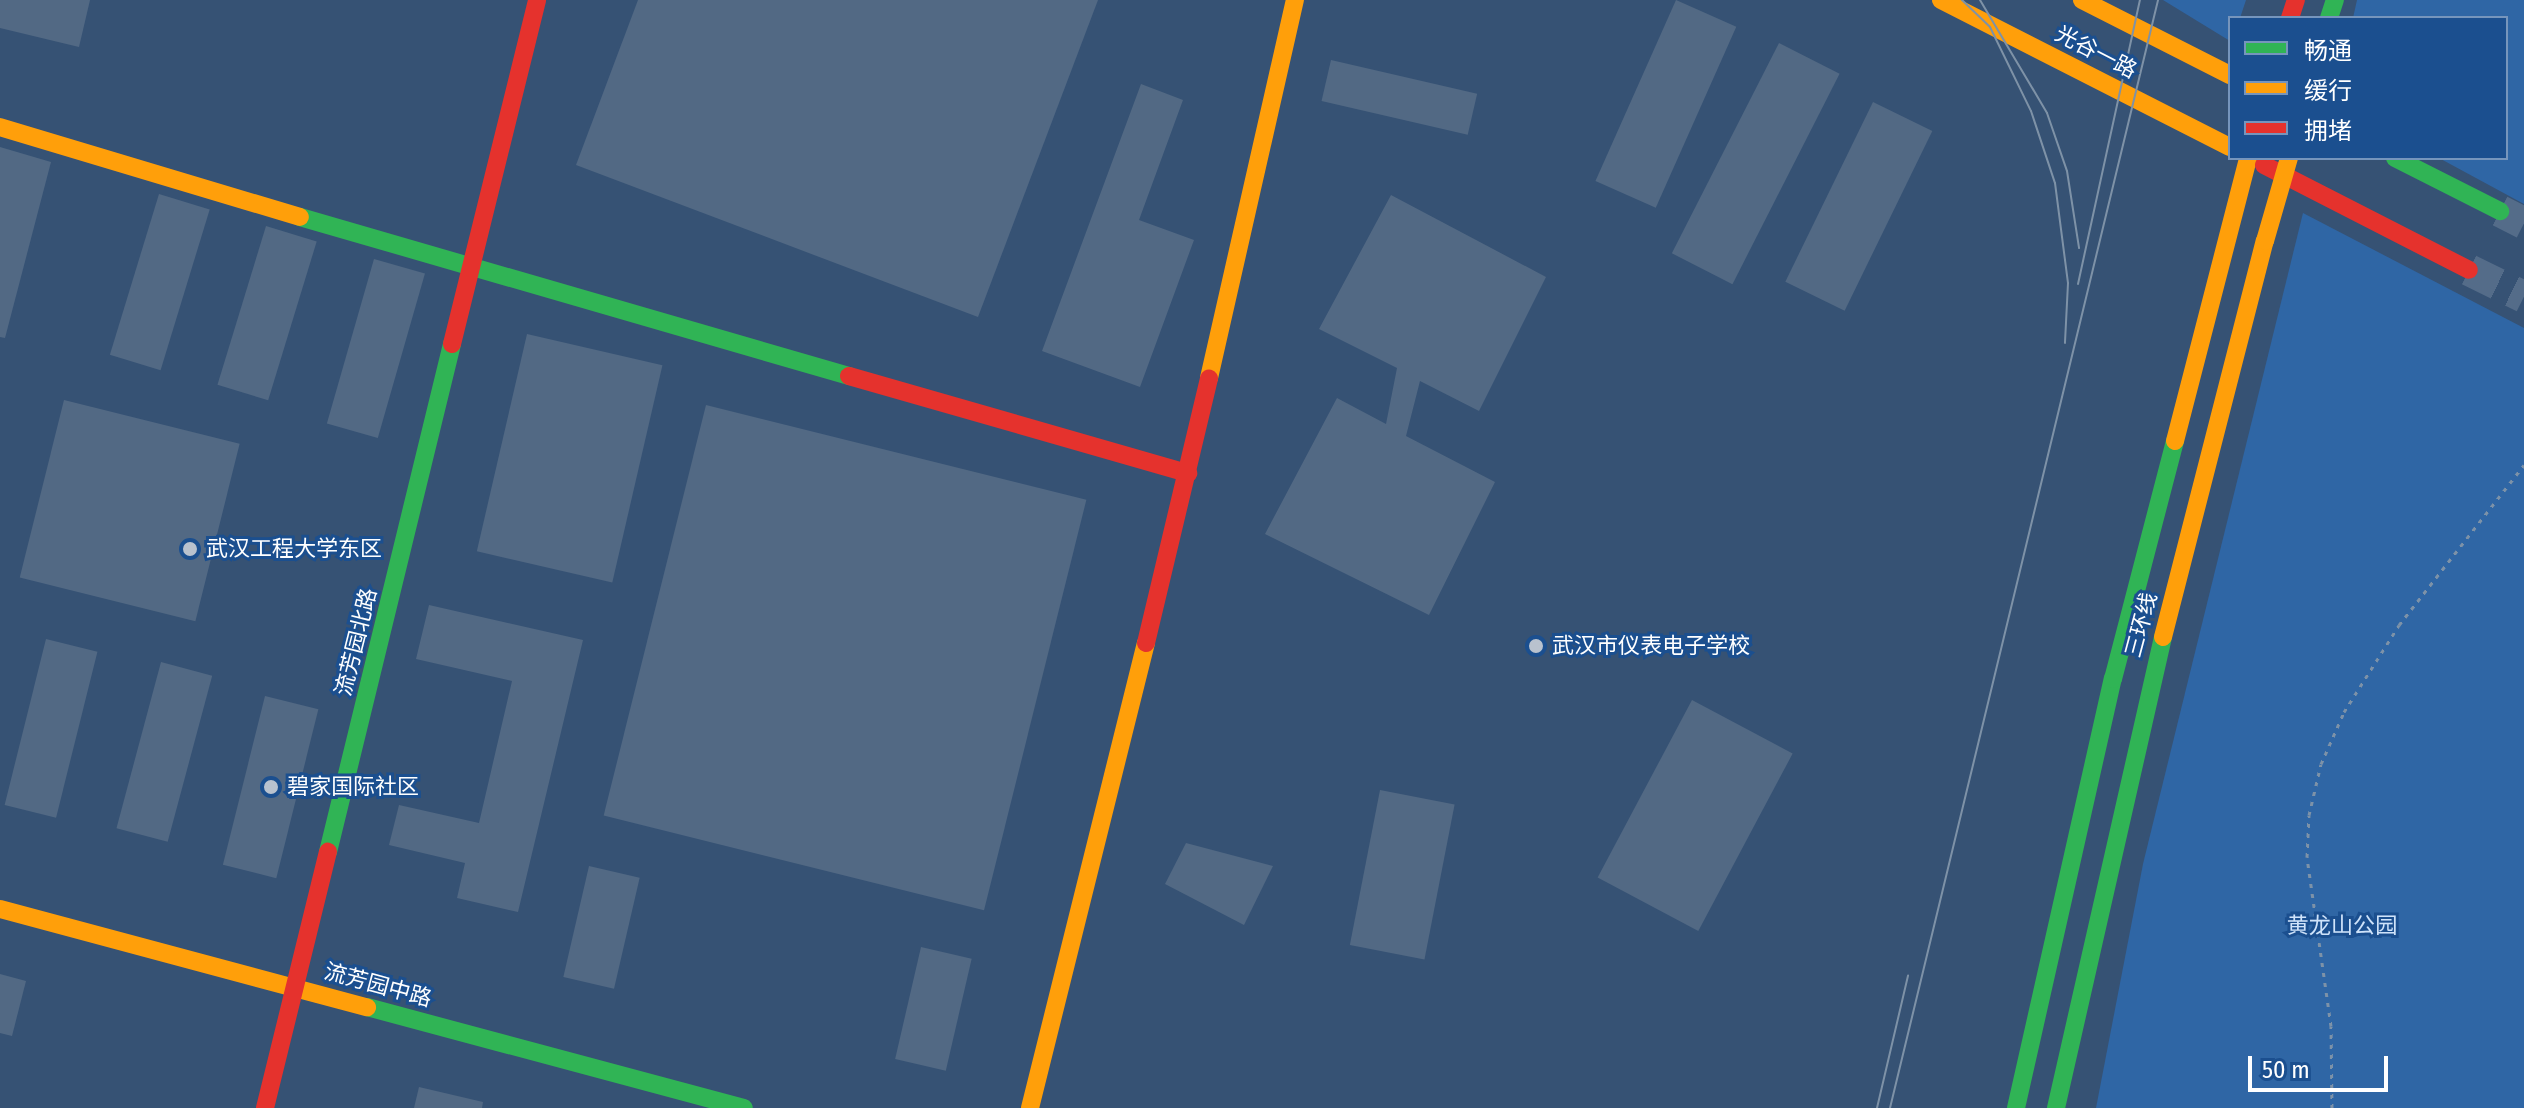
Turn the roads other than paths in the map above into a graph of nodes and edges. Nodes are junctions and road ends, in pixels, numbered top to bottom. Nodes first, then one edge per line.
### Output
1 (537, 0) edge
2 (1295, 0) edge
3 (1941, 0) edge
4 (2082, 0) edge
5 (2228, 74) edge
6 (0, 127) edge
7 (2228, 146) edge
8 (2249, 160) edge
9 (2254, 160) edge
10 (2288, 160) edge
11 (2399, 160) edge
12 (2500, 211) tunnel mouth
13 (474, 269) junction
14 (2469, 270) tunnel mouth
15 (1188, 473) junction
16 (0, 909) edge
17 (295, 987) junction
18 (265, 1108) edge
19 (744, 1108) edge
20 (1030, 1108) edge
21 (2016, 1108) edge
22 (2056, 1108) edge

1 - 13 main road, 流芳园北路
2 - 15 main road
3 - 7 main road, 光谷一路
4 - 5 main road, 光谷一路
6 - 13 main road
8 - 21 main road, 三环线
9 - 14 main road
10 - 22 main road, 三环线, bridge
11 - 12 main road
13 - 15 main road
13 - 17 main road, 流芳园北路
15 - 20 main road
16 - 17 main road, 流芳园中路
17 - 18 main road, 流芳园北路
17 - 19 main road, 流芳园中路

